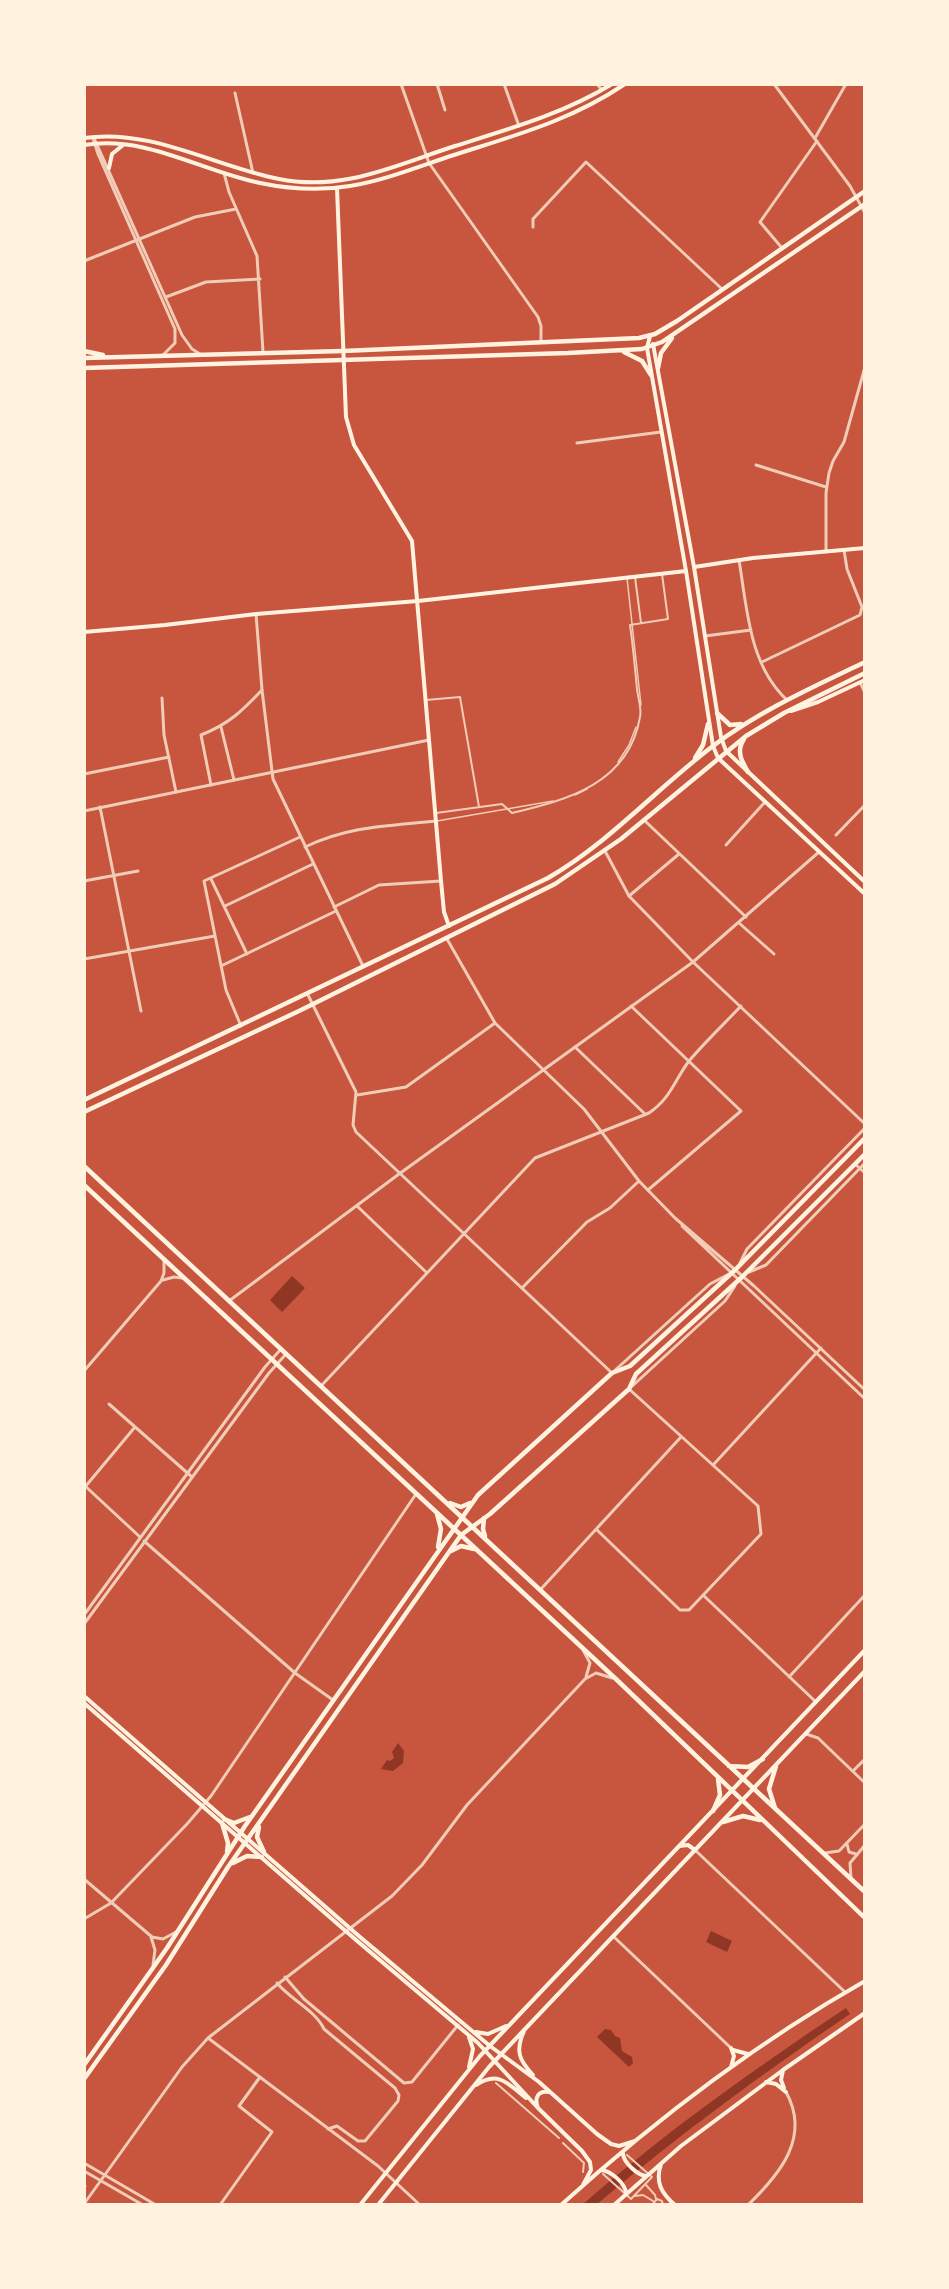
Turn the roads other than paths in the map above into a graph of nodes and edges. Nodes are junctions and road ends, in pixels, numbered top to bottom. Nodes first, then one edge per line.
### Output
1 (401, 84) edge
2 (436, 84) edge
3 (504, 84) edge
4 (597, 84) edge
5 (612, 84) edge
6 (625, 84) edge
7 (774, 84) edge
8 (846, 84) edge
9 (602, 90) junction
10 (235, 93) dead end
11 (445, 110) dead end
12 (519, 126) junction
13 (93, 136) junction
14 (84, 138) edge
15 (816, 140) junction
16 (96, 143) junction
17 (124, 144) junction
18 (160, 144) junction
19 (84, 145) edge
20 (159, 150) junction
21 (426, 156) junction
22 (429, 163) junction
23 (109, 168) junction
24 (224, 173) junction
25 (253, 173) junction
26 (338, 188) junction
27 (865, 191) edge
28 (856, 197) junction
29 (863, 206) edge
30 (236, 209) junction
31 (865, 213) edge
32 (533, 227) dead end
33 (138, 240) junction
34 (783, 249) junction
35 (84, 261) edge
36 (260, 279) junction
37 (723, 290) junction
38 (165, 297) junction
39 (683, 328) junction
40 (650, 336) junction
41 (541, 343) junction
42 (654, 346) junction
43 (647, 348) junction
44 (84, 351) edge
45 (343, 351) junction
46 (618, 351) junction
47 (263, 352) junction
48 (200, 354) junction
49 (163, 356) junction
50 (112, 357) junction
51 (84, 358) edge
52 (344, 360) junction
53 (865, 367) edge
54 (658, 368) junction
55 (84, 369) edge
56 (651, 375) junction
57 (662, 432) junction
58 (577, 443) dead end
59 (756, 465) dead end
60 (826, 487) junction
61 (865, 548) edge
62 (844, 550) junction
63 (826, 551) junction
64 (739, 560) junction
65 (694, 567) junction
66 (686, 571) junction
67 (662, 574) junction
68 (635, 577) junction
69 (627, 578) junction
70 (418, 601) junction
71 (256, 614) junction
72 (641, 623) junction
73 (632, 624) junction
74 (751, 630) junction
75 (84, 632) edge
76 (705, 636) junction
77 (762, 662) junction
78 (865, 662) edge
79 (865, 673) edge
80 (864, 681) edge
81 (262, 690) junction
82 (865, 693) edge
83 (162, 698) dead end
84 (426, 700) junction
85 (787, 700) junction
86 (717, 713) junction
87 (784, 713) junction
88 (749, 721) junction
89 (708, 724) junction
90 (221, 727) junction
91 (746, 736) junction
92 (722, 739) junction
93 (429, 740) junction
94 (713, 746) junction
95 (726, 751) junction
96 (169, 757) junction
97 (718, 758) junction
98 (692, 763) junction
99 (272, 772) junction
100 (748, 772) junction
101 (84, 774) edge
102 (234, 780) junction
103 (211, 785) junction
104 (176, 792) junction
105 (765, 802) junction
106 (865, 806) edge
107 (100, 807) junction
108 (478, 807) junction
109 (508, 810) junction
110 (84, 811) edge
111 (436, 813) junction
112 (644, 820) junction
113 (436, 821) junction
114 (836, 835) dead end
115 (300, 837) junction
116 (726, 845) dead end
117 (305, 847) junction
118 (605, 851) junction
119 (819, 852) junction
120 (679, 854) junction
121 (313, 864) junction
122 (138, 871) dead end
123 (856, 874) junction
124 (865, 874) edge
125 (114, 875) junction
126 (211, 879) junction
127 (84, 881) edge
128 (441, 881) junction
129 (865, 882) edge
130 (865, 894) edge
131 (629, 896) junction
132 (225, 906) junction
133 (334, 907) junction
134 (336, 911) junction
135 (746, 917) junction
136 (739, 923) junction
137 (449, 927) junction
138 (215, 936) junction
139 (447, 938) junction
140 (129, 952) junction
141 (247, 954) junction
142 (774, 954) dead end
143 (84, 959) edge
144 (693, 962) junction
145 (221, 966) junction
146 (363, 968) junction
147 (308, 994) junction
148 (313, 1004) junction
149 (631, 1006) junction
150 (741, 1006) junction
151 (141, 1011) dead end
152 (495, 1023) junction
153 (241, 1026) junction
154 (575, 1047) junction
155 (689, 1062) junction
156 (544, 1070) junction
157 (357, 1095) junction
158 (84, 1100) edge
159 (84, 1112) edge
160 (646, 1114) junction
161 (865, 1124) edge
162 (865, 1128) edge
163 (602, 1132) junction
164 (865, 1138) edge
165 (865, 1154) edge
166 (865, 1163) edge
167 (855, 1164) junction
168 (84, 1166) edge
169 (860, 1168) junction
170 (865, 1173) edge
171 (399, 1174) junction
172 (639, 1181) junction
173 (84, 1185) edge
174 (648, 1190) junction
175 (84, 1192) edge
176 (92, 1192) junction
177 (357, 1206) junction
178 (464, 1234) junction
179 (164, 1260) junction
180 (739, 1266) junction
181 (733, 1272) junction
182 (427, 1273) junction
183 (741, 1278) junction
184 (185, 1279) junction
185 (161, 1281) junction
186 (522, 1288) junction
187 (228, 1301) junction
188 (821, 1348) junction
189 (281, 1349) junction
190 (816, 1353) junction
191 (286, 1354) junction
192 (272, 1359) junction
193 (276, 1364) junction
194 (84, 1371) edge
195 (612, 1373) junction
196 (321, 1386) junction
197 (629, 1389) junction
198 (865, 1389) edge
199 (865, 1399) edge
200 (109, 1404) dead end
201 (135, 1427) junction
202 (681, 1437) junction
203 (714, 1464) junction
204 (187, 1473) junction
205 (192, 1477) junction
206 (85, 1486) edge
207 (416, 1494) junction
208 (446, 1502) junction
209 (473, 1502) junction
210 (436, 1512) junction
211 (462, 1517) junction
212 (484, 1518) junction
213 (472, 1526) junction
214 (453, 1528) junction
215 (596, 1529) junction
216 (461, 1535) junction
217 (140, 1537) junction
218 (488, 1540) junction
219 (144, 1541) junction
220 (475, 1549) junction
221 (438, 1550) junction
222 (447, 1554) junction
223 (540, 1589) junction
224 (703, 1595) junction
225 (865, 1595) edge
226 (84, 1615) edge
227 (84, 1624) edge
228 (580, 1646) junction
229 (865, 1650) edge
230 (865, 1671) edge
231 (296, 1672) junction
232 (789, 1677) junction
233 (585, 1679) junction
234 (617, 1680) junction
235 (84, 1696) edge
236 (333, 1700) junction
237 (816, 1702) junction
238 (84, 1703) edge
239 (806, 1734) junction
240 (763, 1759) junction
241 (865, 1759) edge
242 (726, 1765) junction
243 (776, 1766) junction
244 (853, 1772) junction
245 (715, 1774) junction
246 (743, 1780) junction
247 (865, 1783) edge
248 (753, 1790) junction
249 (732, 1791) junction
250 (742, 1801) junction
251 (204, 1805) junction
252 (776, 1810) junction
253 (713, 1811) junction
254 (254, 1814) junction
255 (262, 1819) junction
256 (223, 1821) junction
257 (723, 1822) junction
258 (764, 1822) junction
259 (865, 1824) edge
260 (240, 1835) junction
261 (247, 1841) junction
262 (847, 1844) junction
263 (865, 1845) edge
264 (679, 1846) junction
265 (695, 1850) junction
266 (823, 1853) junction
267 (857, 1853) junction
268 (263, 1854) junction
269 (226, 1856) junction
270 (228, 1867) junction
271 (84, 1879) edge
272 (851, 1879) junction
273 (865, 1892) edge
274 (111, 1903) junction
275 (865, 1918) edge
276 (84, 1919) edge
277 (178, 1930) junction
278 (349, 1931) junction
279 (150, 1935) junction
280 (614, 1937) junction
281 (152, 1970) junction
282 (285, 1977) junction
283 (865, 1981) edge
284 (277, 1983) junction
285 (845, 1992) junction
286 (865, 2013) edge
287 (510, 2024) junction
288 (458, 2025) junction
289 (525, 2028) junction
290 (473, 2031) junction
291 (465, 2032) junction
292 (208, 2038) junction
293 (490, 2046) junction
294 (731, 2048) junction
295 (485, 2051) junction
296 (501, 2054) junction
297 (749, 2054) junction
298 (495, 2061) junction
299 (84, 2065) edge
300 (730, 2068) junction
301 (783, 2070) junction
302 (467, 2071) junction
303 (260, 2077) junction
304 (84, 2079) edge
305 (539, 2082) junction
306 (765, 2082) junction
307 (496, 2083) dead end
308 (470, 2089) junction
309 (551, 2092) junction
310 (786, 2092) junction
311 (538, 2108) junction
312 (328, 2129) junction
313 (558, 2139) dead end
314 (635, 2141) junction
315 (563, 2143) dead end
316 (624, 2155) junction
317 (84, 2163) edge
318 (661, 2163) junction
319 (84, 2171) edge
320 (583, 2172) dead end
321 (602, 2172) junction
322 (386, 2173) junction
323 (104, 2175) junction
324 (647, 2175) junction
325 (100, 2180) junction
326 (397, 2182) junction
327 (583, 2185) junction
328 (646, 2185) junction
329 (625, 2194) junction
330 (635, 2196) junction
331 (655, 2200) junction
332 (84, 2204) edge
333 (143, 2205) edge
334 (156, 2205) edge
335 (220, 2205) edge
336 (360, 2205) edge
337 (378, 2205) edge
338 (420, 2205) edge
339 (561, 2205) edge
340 (614, 2205) edge
341 (627, 2205) edge
342 (631, 2205) edge
343 (652, 2205) edge
344 (663, 2205) edge
345 (675, 2205) edge
346 (748, 2205) edge

1 - 21 street
2 - 11 street
3 - 12 street
4 - 9 street
5 - 9 main road
6 - 22 main road
7 - 15 street
8 - 15 street
9 - 12 main road
10 - 25 street
12 - 21 main road
13 - 14 main road
13 - 16 street
13 - 18 main road
15 - 28 street
15 - 34 street
16 - 17 main road
16 - 19 main road
16 - 23 street
16 - 33 street
17 - 20 main road
17 - 23 main road
18 - 20 main road
18 - 25 main road
20 - 24 main road
21 - 22 street
21 - 25 main road
22 - 26 main road
22 - 41 street
23 - 33 street
24 - 26 main road
24 - 30 street
26 - 45 main road
27 - 28 main road
28 - 29 street
28 - 34 main road
29 - 31 street
29 - 39 main road
30 - 33 street
30 - 36 street
32 - 37 street
33 - 35 street
33 - 38 street
33 - 49 street
34 - 37 main road
36 - 38 street
36 - 47 street
37 - 40 main road
38 - 48 street
39 - 42 main road
39 - 54 main road
40 - 41 main road
40 - 42 main road
40 - 43 main road
41 - 45 main road
42 - 43 main road
42 - 54 main road
43 - 46 main road
43 - 56 main road
44 - 50 main road
45 - 47 main road
45 - 52 main road
46 - 52 main road
46 - 56 main road
47 - 48 main road
48 - 49 main road
49 - 50 main road
50 - 51 main road
52 - 55 main road
52 - 70 main road
53 - 60 street
54 - 65 main road
56 - 57 main road
57 - 58 street
57 - 66 main road
59 - 60 street
60 - 63 street
61 - 62 main road
62 - 63 main road
62 - 77 street
63 - 64 main road
64 - 65 main road
64 - 74 street
65 - 76 main road
66 - 67 main road
66 - 89 main road
67 - 68 main road
67 - 72 street
68 - 69 main road
68 - 72 street
69 - 70 main road
69 - 73 lane
70 - 71 main road
70 - 84 main road
71 - 75 main road
71 - 81 street
72 - 73 street
73 - 109 street
74 - 76 street
74 - 77 street
76 - 86 main road
77 - 85 street
78 - 85 main road
79 - 87 main road
80 - 82 street
80 - 87 main road
81 - 90 street
81 - 99 street
83 - 96 street
84 - 93 main road
84 - 108 street
85 - 88 main road
86 - 88 main road
86 - 92 main road
87 - 91 main road
88 - 92 main road
89 - 94 main road
89 - 98 main road
90 - 102 street
90 - 103 street
91 - 95 main road
91 - 100 main road
92 - 94 main road
92 - 95 main road
93 - 99 street
93 - 111 main road
94 - 97 main road
94 - 98 main road
95 - 97 main road
95 - 100 main road
96 - 101 street
96 - 104 street
97 - 105 main road
97 - 112 main road
98 - 137 main road
99 - 102 street
99 - 115 street
100 - 123 main road
102 - 103 street
103 - 104 street
104 - 107 street
105 - 116 street
105 - 119 main road
106 - 114 street
107 - 110 street
107 - 125 street
108 - 109 street
108 - 111 street
109 - 113 lane
111 - 113 main road
112 - 118 main road
112 - 120 street
113 - 117 street
113 - 128 main road
115 - 117 street
115 - 126 street
117 - 121 street
118 - 131 street
118 - 139 main road
119 - 130 main road
119 - 135 street
120 - 131 street
120 - 135 street
121 - 132 street
121 - 133 street
122 - 125 street
123 - 124 street
123 - 129 main road
125 - 127 street
125 - 140 street
126 - 132 street
126 - 138 street
128 - 133 street
128 - 137 main road
131 - 144 street
132 - 141 street
133 - 134 street
134 - 141 street
134 - 146 street
135 - 136 street
136 - 142 street
136 - 144 street
137 - 146 main road
138 - 140 street
138 - 145 street
139 - 148 main road
139 - 152 street
140 - 143 street
140 - 151 street
141 - 145 street
144 - 149 street
144 - 150 street
145 - 153 street
146 - 147 main road
147 - 148 street
147 - 153 main road
148 - 157 street
148 - 159 main road
149 - 154 street
149 - 155 street
150 - 155 street
150 - 161 street
152 - 156 street
152 - 157 street
153 - 158 main road
154 - 156 street
154 - 160 street
155 - 160 street
155 - 174 street
156 - 163 street
156 - 171 street
157 - 171 street
160 - 163 street
162 - 180 street
163 - 172 street
163 - 178 street
164 - 180 main road
165 - 167 main road
166 - 169 street
167 - 169 street
167 - 183 main road
168 - 187 main road
169 - 170 street
169 - 183 street
171 - 177 street
171 - 178 street
172 - 174 street
172 - 186 street
173 - 176 main road
174 - 181 street
175 - 176 street
176 - 179 main road
177 - 182 street
177 - 187 street
178 - 182 street
178 - 186 street
179 - 184 main road
179 - 185 street
180 - 181 main road
181 - 183 street
181 - 195 main road
182 - 196 street
183 - 188 street
183 - 190 street
183 - 197 main road
184 - 185 street
184 - 192 main road
185 - 194 street
186 - 195 street
187 - 189 main road
188 - 190 street
188 - 198 street
189 - 191 main road
189 - 192 street
190 - 199 street
190 - 203 street
191 - 193 street
191 - 196 main road
192 - 193 main road
192 - 204 street
193 - 205 street
193 - 207 main road
195 - 209 main road
196 - 208 main road
197 - 202 street
197 - 212 main road
200 - 201 street
201 - 204 street
201 - 206 street
202 - 203 street
202 - 215 street
203 - 224 street
204 - 205 street
204 - 217 street
205 - 219 street
206 - 217 street
207 - 210 main road
207 - 231 street
208 - 209 main road
208 - 211 main road
209 - 211 main road
210 - 214 main road
210 - 221 main road
211 - 213 main road
211 - 214 main road
212 - 213 main road
212 - 218 main road
213 - 216 main road
213 - 218 main road
214 - 216 main road
214 - 221 main road
215 - 223 street
215 - 224 street
216 - 220 main road
216 - 222 main road
217 - 219 street
217 - 226 street
218 - 223 main road
219 - 227 street
219 - 231 street
220 - 222 main road
220 - 228 main road
221 - 236 main road
222 - 255 main road
223 - 242 main road
224 - 232 street
225 - 232 street
228 - 233 street
228 - 234 main road
229 - 237 main road
230 - 239 main road
231 - 236 street
231 - 251 street
232 - 237 street
233 - 234 street
233 - 278 street
234 - 245 main road
235 - 251 main road
236 - 254 main road
237 - 240 main road
238 - 251 main road
239 - 243 main road
239 - 244 street
240 - 242 main road
240 - 246 main road
241 - 244 street
242 - 246 main road
243 - 248 main road
243 - 252 main road
244 - 247 street
245 - 249 main road
245 - 253 main road
246 - 248 main road
246 - 249 main road
248 - 250 main road
248 - 252 main road
249 - 250 main road
249 - 253 main road
250 - 257 main road
250 - 258 main road
251 - 256 main road
251 - 274 street
252 - 266 main road
253 - 264 main road
254 - 256 main road
254 - 260 main road
255 - 261 main road
255 - 268 main road
256 - 260 main road
256 - 269 main road
257 - 258 main road
257 - 265 main road
258 - 275 main road
259 - 262 street
260 - 261 main road
260 - 269 main road
261 - 268 main road
261 - 270 main road
262 - 266 street
262 - 267 street
263 - 267 street
264 - 265 main road
264 - 287 main road
265 - 280 main road
265 - 285 street
266 - 272 main road
267 - 272 street
268 - 270 main road
268 - 278 main road
269 - 277 main road
270 - 304 main road
271 - 274 street
272 - 273 main road
274 - 276 street
274 - 279 street
277 - 279 street
277 - 281 main road
278 - 282 street
278 - 288 main road
278 - 290 main road
279 - 281 street
280 - 289 main road
280 - 294 street
281 - 299 main road
282 - 284 street
282 - 288 street
283 - 285 main road
284 - 292 street
284 - 312 street
285 - 297 main road
286 - 301 main road
287 - 290 main road
287 - 293 main road
288 - 291 main road
289 - 296 main road
289 - 305 main road
290 - 293 main road
291 - 295 main road
291 - 302 main road
292 - 303 street
292 - 323 street
293 - 295 main road
293 - 296 main road
294 - 297 main road
294 - 300 main road
295 - 298 main road
295 - 302 main road
296 - 298 main road
296 - 305 main road
297 - 300 main road
298 - 308 main road
298 - 311 main road
300 - 314 main road
301 - 306 main road
301 - 310 main road
302 - 322 main road
303 - 312 street
303 - 335 street
305 - 309 main road
306 - 310 main road
306 - 318 main road
307 - 313 street
308 - 311 main road
308 - 326 main road
309 - 311 main road
309 - 314 main road
310 - 346 street
311 - 327 main road
312 - 322 street
314 - 316 main road
315 - 320 street
316 - 321 main road
316 - 324 street
316 - 324 main road
317 - 323 street
318 - 324 main road
318 - 345 main road
319 - 325 street
321 - 327 main road
321 - 329 street
321 - 329 main road
322 - 326 street
322 - 336 main road
323 - 325 street
323 - 334 street
324 - 328 street
324 - 329 main road
325 - 332 street
325 - 333 street
326 - 337 main road
326 - 338 street
327 - 339 main road
328 - 330 street
328 - 331 street
329 - 330 street
329 - 340 main road
330 - 331 street
331 - 343 street
331 - 344 street
341 - 342 main road

